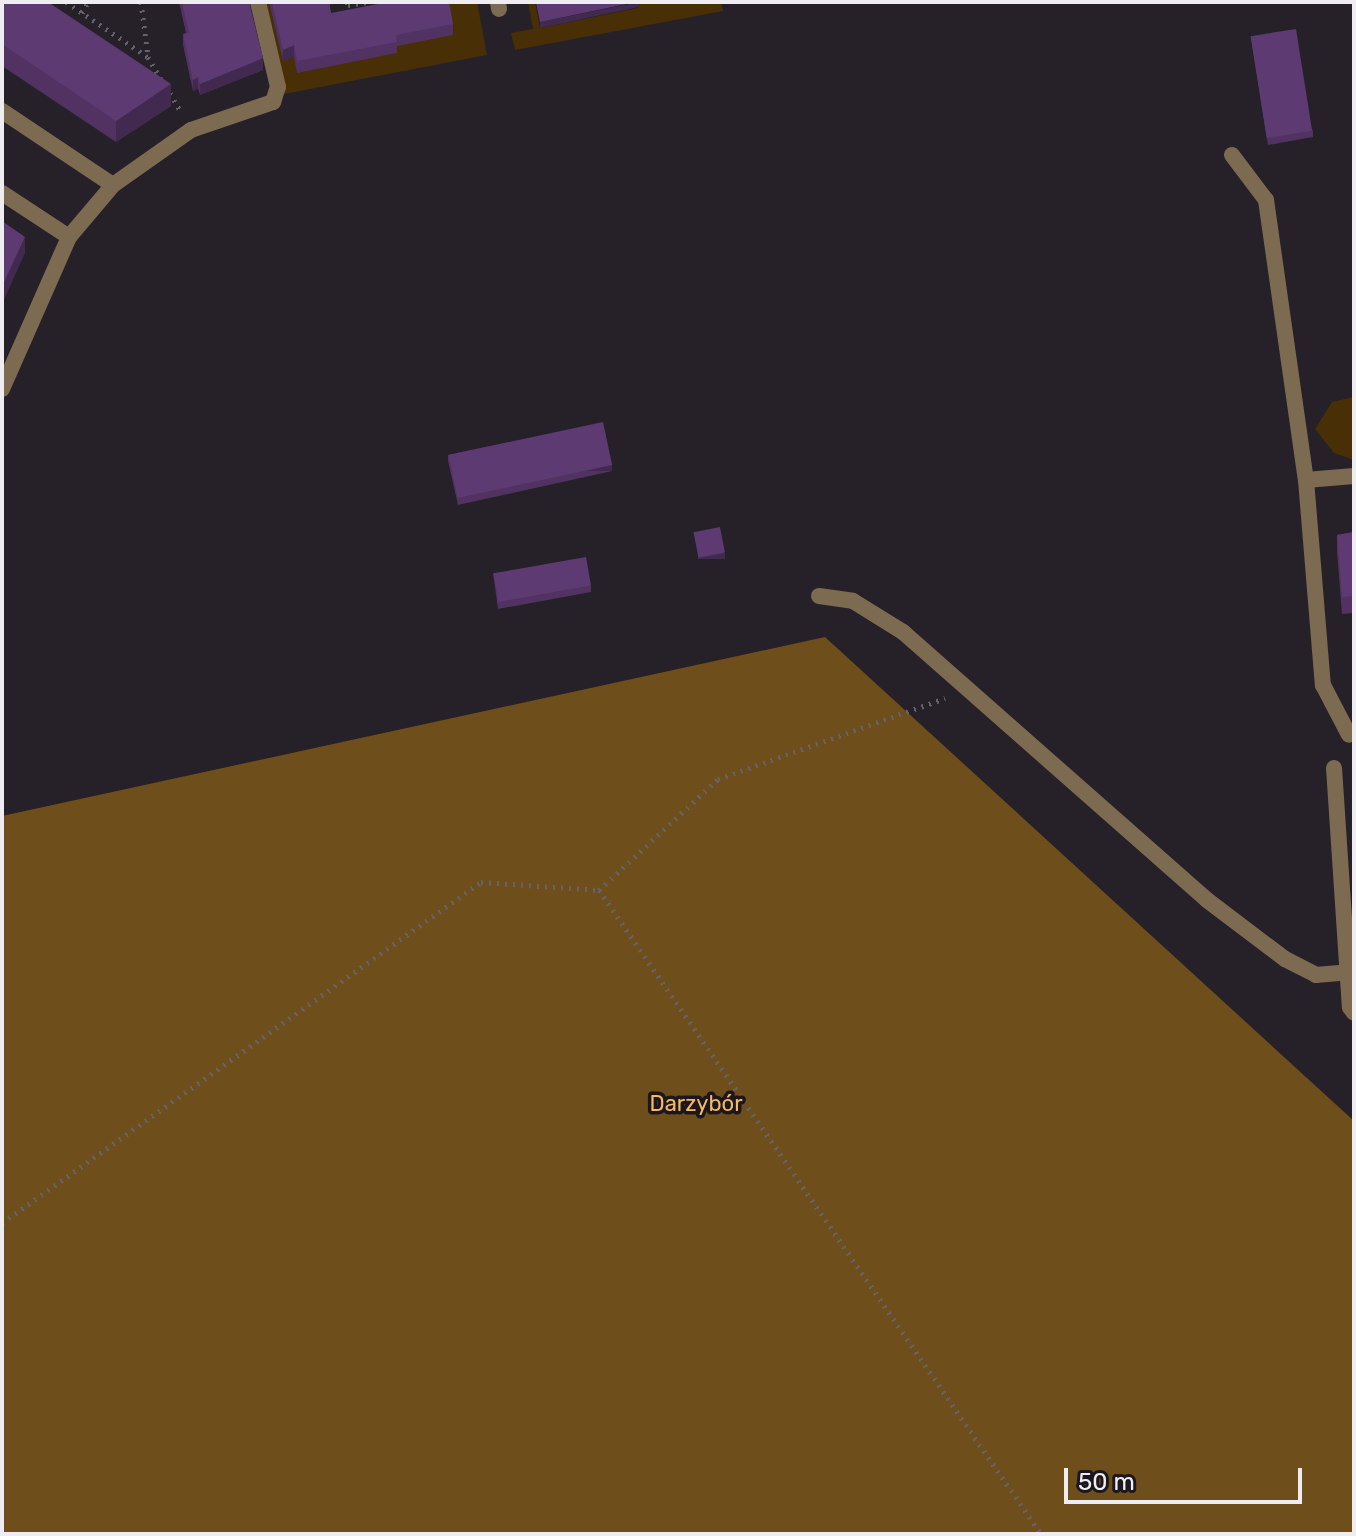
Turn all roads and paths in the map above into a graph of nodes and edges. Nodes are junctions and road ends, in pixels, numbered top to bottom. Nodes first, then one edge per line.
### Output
1 (66, 2) edge
2 (88, 2) edge
3 (141, 2) edge
4 (258, 2) edge
5 (347, 2) edge
6 (367, 2) edge
7 (82, 13) junction
8 (148, 57) junction
9 (2, 111) edge
10 (191, 130) junction
11 (1232, 155) dead end
12 (113, 185) junction
13 (2, 193) edge
14 (69, 237) junction
15 (2, 389) edge
16 (1354, 476) edge
17 (1306, 480) junction
18 (819, 596) dead end
19 (969, 690) junction
20 (1349, 735) dead end
21 (1334, 768) dead end
22 (1347, 875) edge
23 (599, 890) junction
24 (1348, 972) junction
25 (1354, 1013) edge
26 (2, 1223) edge
27 (1041, 1534) edge

1 - 7 path
2 - 7 path
3 - 8 path
4 - 10 street
5 - 6 path
7 - 8 path
8 - 10 path
9 - 12 street
10 - 12 street
11 - 17 street
12 - 14 street
13 - 14 street
14 - 15 street
16 - 17 street
17 - 20 street
18 - 19 street
19 - 23 path
19 - 24 street
21 - 22 street
22 - 24 street
23 - 26 path
23 - 27 path
24 - 25 street

